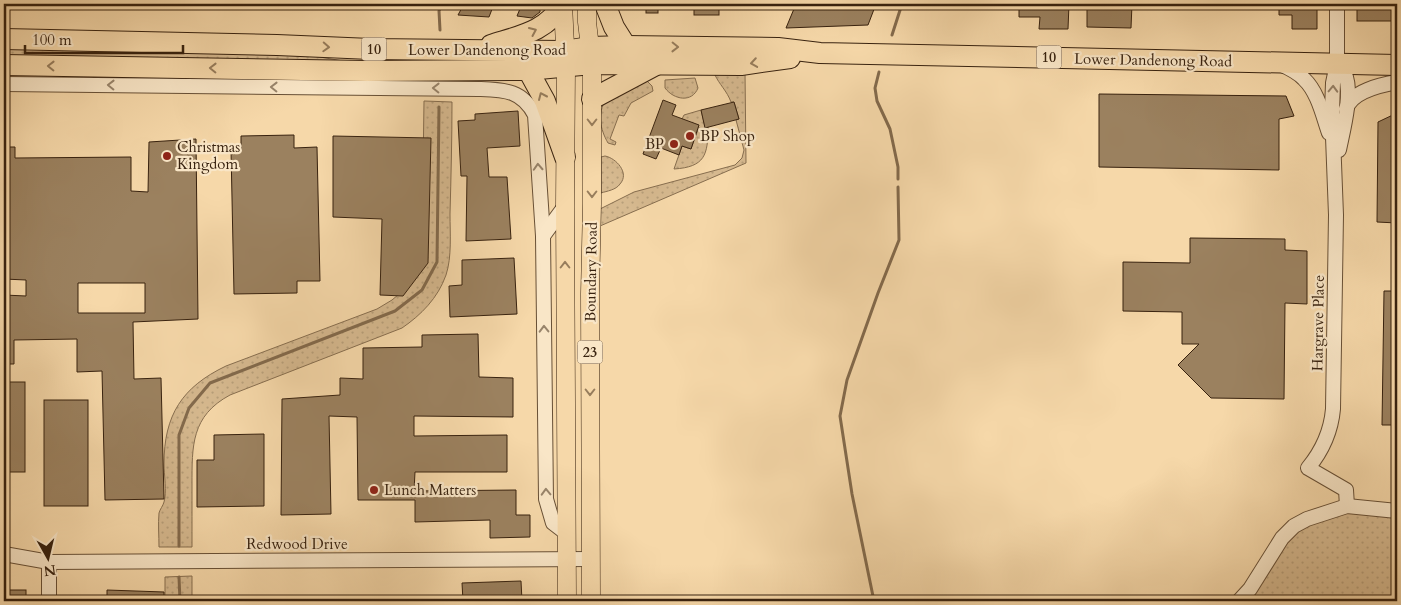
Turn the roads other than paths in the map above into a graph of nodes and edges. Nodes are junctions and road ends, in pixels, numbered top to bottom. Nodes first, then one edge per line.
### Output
1 (563, 4) edge
2 (587, 4) edge
3 (605, 4) edge
4 (1337, 4) edge
5 (4, 39) edge
6 (626, 46) junction
7 (470, 51) junction
8 (820, 53) junction
9 (591, 55) junction
10 (565, 59) junction
11 (1278, 63) junction
12 (1337, 64) junction
13 (4, 65) edge
14 (658, 65) junction
15 (1397, 65) edge
16 (488, 70) junction
17 (528, 70) junction
18 (1397, 82) edge
19 (4, 84) edge
20 (462, 89) junction
21 (592, 99) junction
22 (1346, 110) junction
23 (1333, 146) junction
24 (565, 156) junction
25 (1335, 173) junction
26 (564, 206) junction
27 (542, 236) junction
28 (1347, 506) junction
29 (1397, 511) edge
30 (566, 534) junction
31 (4, 554) edge
32 (566, 559) junction
33 (591, 559) junction
34 (49, 562) junction
35 (565, 599) edge
36 (49, 601) edge
37 (592, 601) edge
38 (1238, 601) edge

7 -> 1 highway
1 - 10 main road, Boundary Road / 23
2 - 9 main road, Boundary Road / 23
3 - 6 highway
4 - 12 street
5 -> 7 highway, Lower Dandenong Road / 10
6 -> 8 highway, Lower Dandenong Road / 10
6 - 9 highway, Lower Dandenong Road / 10
7 - 10 highway, Lower Dandenong Road / 10
8 - 11 highway, Lower Dandenong Road / 10
8 -> 14 highway, Lower Dandenong Road / 10
9 - 10 highway, Lower Dandenong Road / 10
9 - 14 highway, Lower Dandenong Road / 10
9 - 21 main road, Boundary Road / 23
10 - 17 highway, Lower Dandenong Road / 10
10 - 24 main road, Boundary Road / 23
11 - 12 highway, Lower Dandenong Road / 10
11 - 23 street
12 - 15 highway, Lower Dandenong Road / 10
12 - 22 street, Hargrave Place
23 -> 12 street, Hargrave Place
16 -> 13 highway, Lower Dandenong Road / 10
14 - 21 highway
16 - 17 highway, Lower Dandenong Road / 10
16 - 20 street, Lower Dandenong Road
24 -> 17 highway
18 - 22 street
20 -> 19 street
27 -> 20 street
21 -> 33 main road, Boundary Road / 23
22 - 25 street, Hargrave Place
23 - 25 street, Hargrave Place
24 - 26 main road, Boundary Road / 23
25 - 28 street, Hargrave Place
26 - 27 street
30 -> 26 main road, Boundary Road / 23
30 -> 27 street
28 - 29 street
28 - 38 street
30 - 32 main road, Boundary Road / 23
31 - 34 street, Redwood Drive
32 - 33 street, Redwood Drive
32 - 34 street, Redwood Drive
32 - 35 main road, Boundary Road / 23
33 - 37 main road, Boundary Road / 23
34 - 36 street

